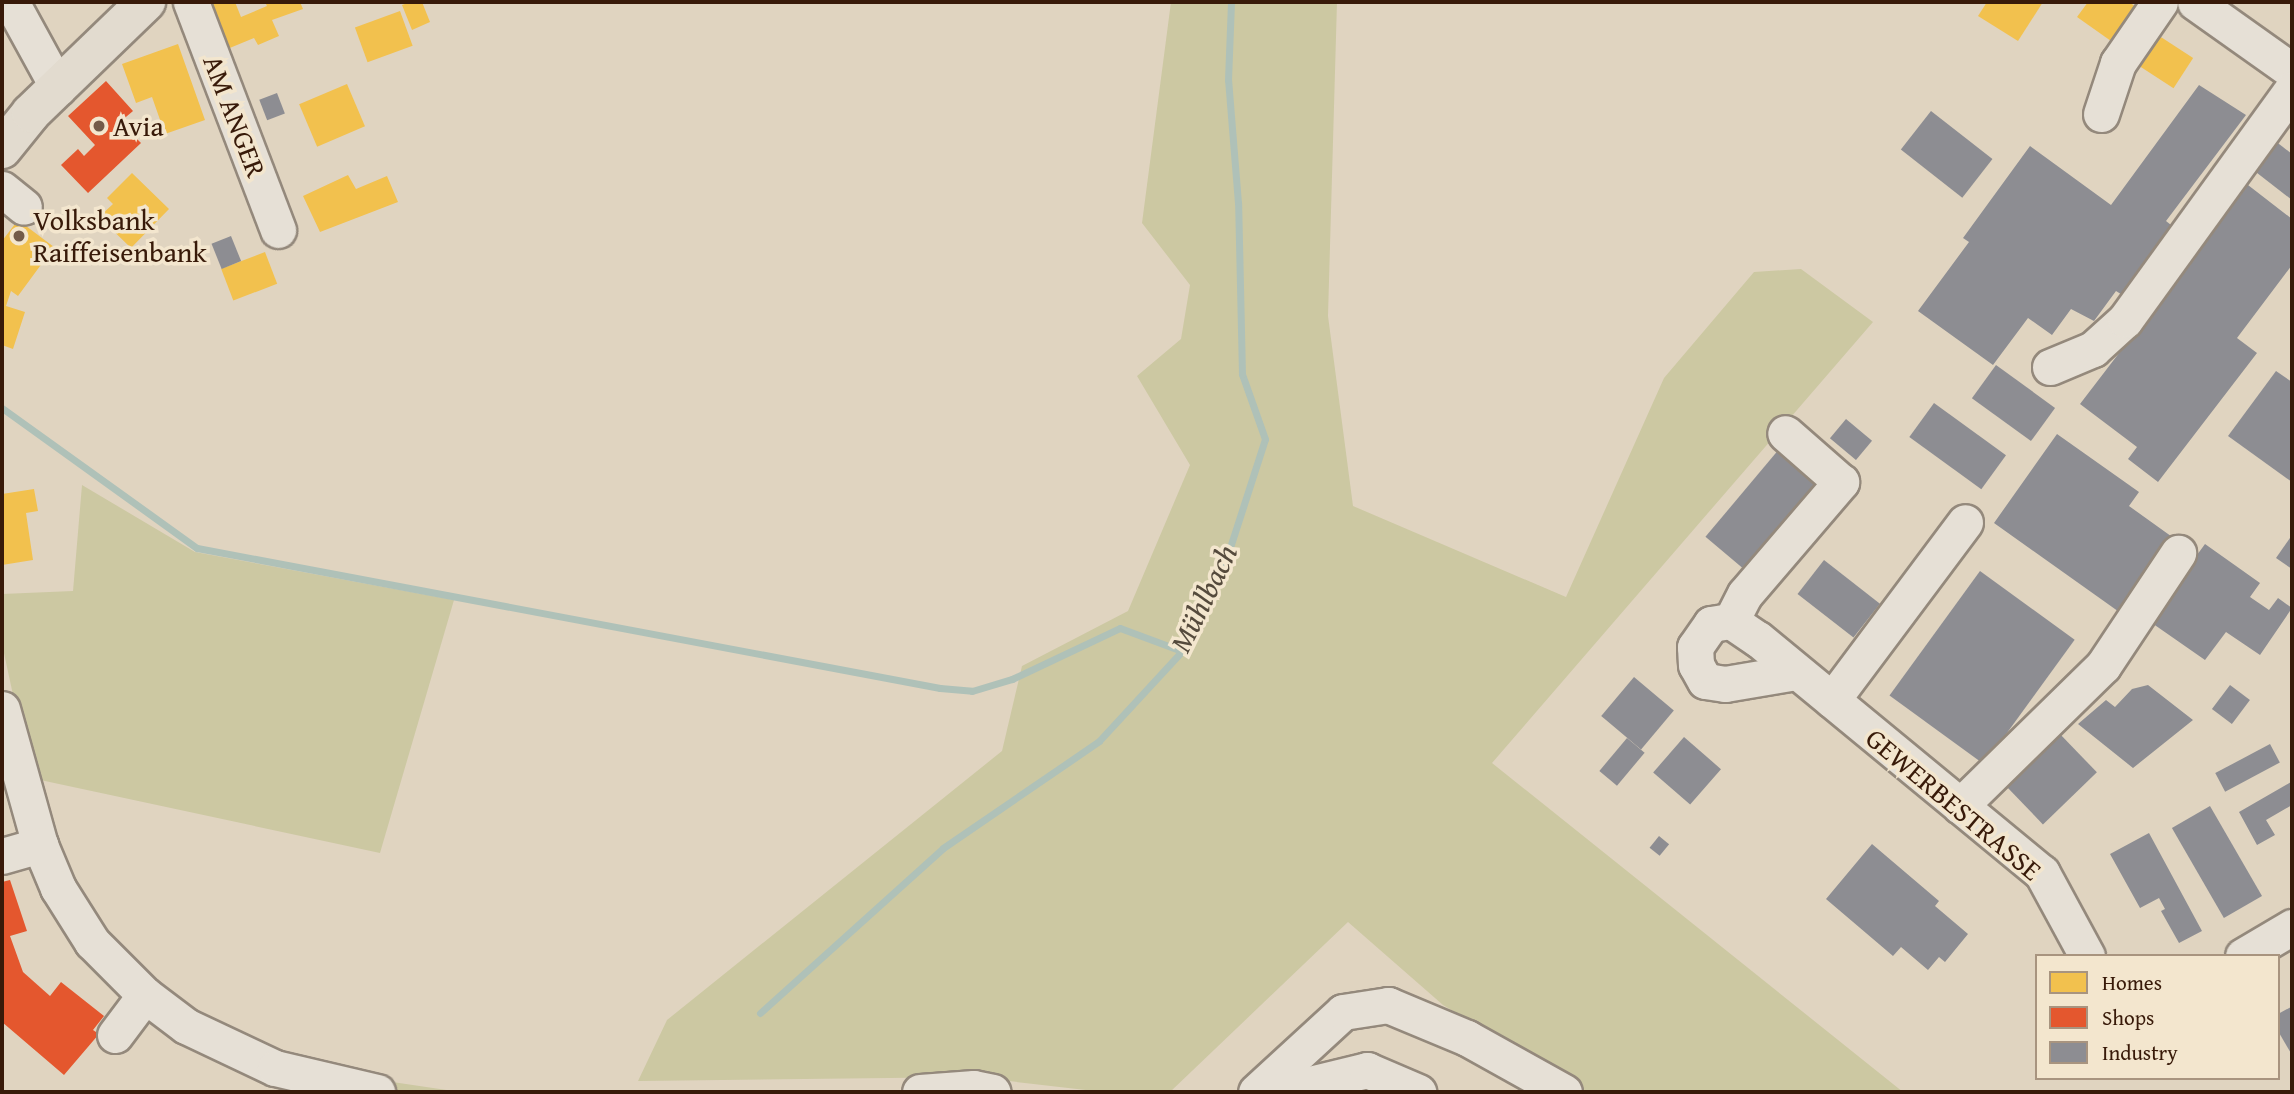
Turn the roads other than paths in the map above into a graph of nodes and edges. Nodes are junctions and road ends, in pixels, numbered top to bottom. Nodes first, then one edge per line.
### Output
1 (11, 2) edge
2 (146, 2) edge
3 (191, 2) edge
4 (2160, 2) edge
5 (2195, 2) edge
6 (2292, 71) edge
7 (58, 88) junction
8 (2292, 89) edge
9 (2101, 114) dead end
10 (2, 149) edge
11 (278, 230) dead end
12 (2050, 367) dead end
13 (1785, 433) dead end
14 (1965, 522) dead end
15 (2178, 553) dead end
16 (1731, 621) junction
17 (1796, 673) junction
18 (1832, 700) junction
19 (2, 709) edge
20 (1960, 806) junction
21 (40, 845) junction
22 (2, 856) edge
23 (2292, 927) edge
24 (2086, 954) edge
25 (2246, 954) edge
26 (145, 995) junction
27 (115, 1035) dead end
28 (270, 1080) edge
29 (377, 1092) edge
30 (920, 1092) edge
31 (993, 1092) edge
32 (1256, 1092) edge
33 (1277, 1092) edge
34 (1418, 1092) edge
35 (1564, 1092) edge

1 - 7 street
2 - 7 main road
3 - 11 street, AM ANGER
4 - 9 street
5 - 6 street
7 - 10 main road
8 - 12 street
13 - 16 street
14 - 18 street
15 - 20 street
16 - 17 street, GEWERBESTRASSE
16 - 17 street
17 - 18 street, GEWERBESTRASSE
18 - 20 street, GEWERBESTRASSE
19 - 21 street
20 - 24 street, GEWERBESTRASSE
21 - 22 street
21 - 26 street
23 - 25 street
26 - 27 street
26 - 28 street
28 - 29 street
30 - 31 street
32 - 35 street
33 - 34 street

